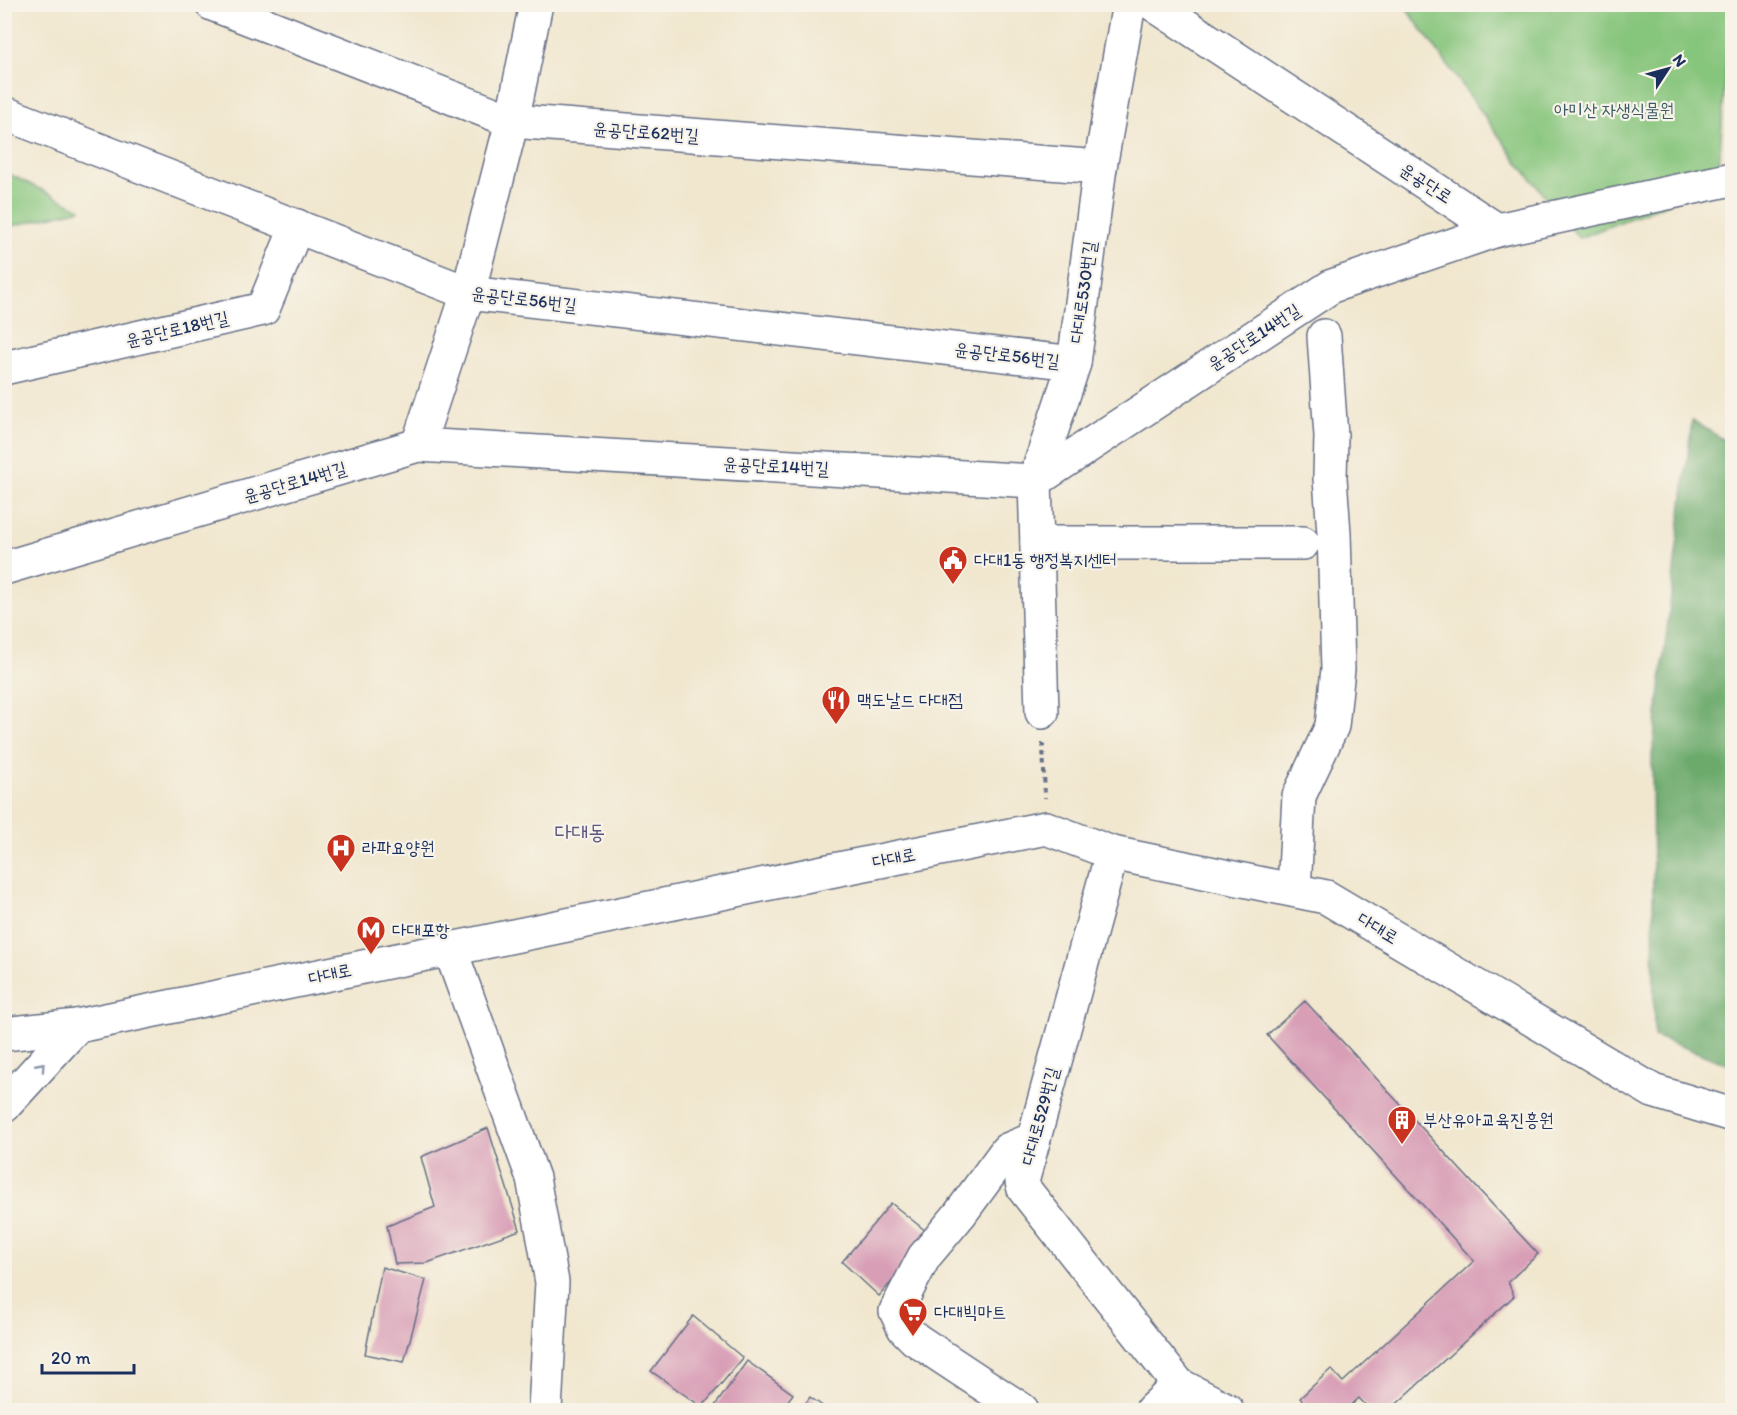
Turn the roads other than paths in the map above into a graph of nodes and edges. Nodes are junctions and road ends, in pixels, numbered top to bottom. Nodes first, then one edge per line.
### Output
1 (212, 4) edge
2 (536, 4) edge
3 (1129, 4) edge
4 (1153, 4) edge
5 (4, 113) edge
6 (512, 121) junction
7 (1100, 168) junction
8 (1732, 179) edge
9 (297, 226) junction
10 (1497, 230) junction
11 (468, 293) junction
12 (1324, 336) dead end
13 (1074, 363) junction
14 (4, 368) edge
15 (418, 446) junction
16 (1035, 481) junction
17 (1037, 543) junction
18 (1303, 543) dead end
19 (4, 568) edge
20 (1042, 712) road end
21 (1112, 853) junction
22 (1294, 890) junction
23 (450, 949) junction
24 (77, 1026) junction
25 (4, 1034) edge
26 (4, 1106) edge
27 (1732, 1115) edge
28 (1034, 1138) junction
29 (1179, 1385) junction
30 (545, 1410) edge
31 (1022, 1410) edge
32 (1152, 1410) edge
33 (1227, 1410) edge

1 - 6 street, 윤공단로62번길
2 - 6 street
3 - 7 street, 다대로530번길
4 - 10 street, 윤공단로
5 - 9 street, 윤공단로56번길
6 - 7 street, 윤공단로62번길
6 - 11 street
7 - 13 street, 다대로530번길
8 - 10 street
9 - 11 street, 윤공단로56번길
9 - 14 street, 윤공단로18번길
10 - 16 street, 윤공단로14번길
11 - 13 street, 윤공단로56번길
11 - 15 street
12 - 22 street
13 - 16 street, 다대로530번길
15 - 16 street, 윤공단로14번길
15 - 19 street, 윤공단로14번길
16 - 17 street, 다대로530번길
17 - 18 street
17 - 20 street, 다대로530번길
21 - 22 street, 다대로
21 - 23 street, 다대로
21 - 28 street, 다대로529번길
22 - 27 street, 다대로
23 - 24 street, 다대로
23 - 30 street
24 - 25 street, 다대로
26 -> 24 street
28 - 29 street, 다대로529번길
28 - 31 street
29 - 32 street
29 - 33 street, 다대로529번길

